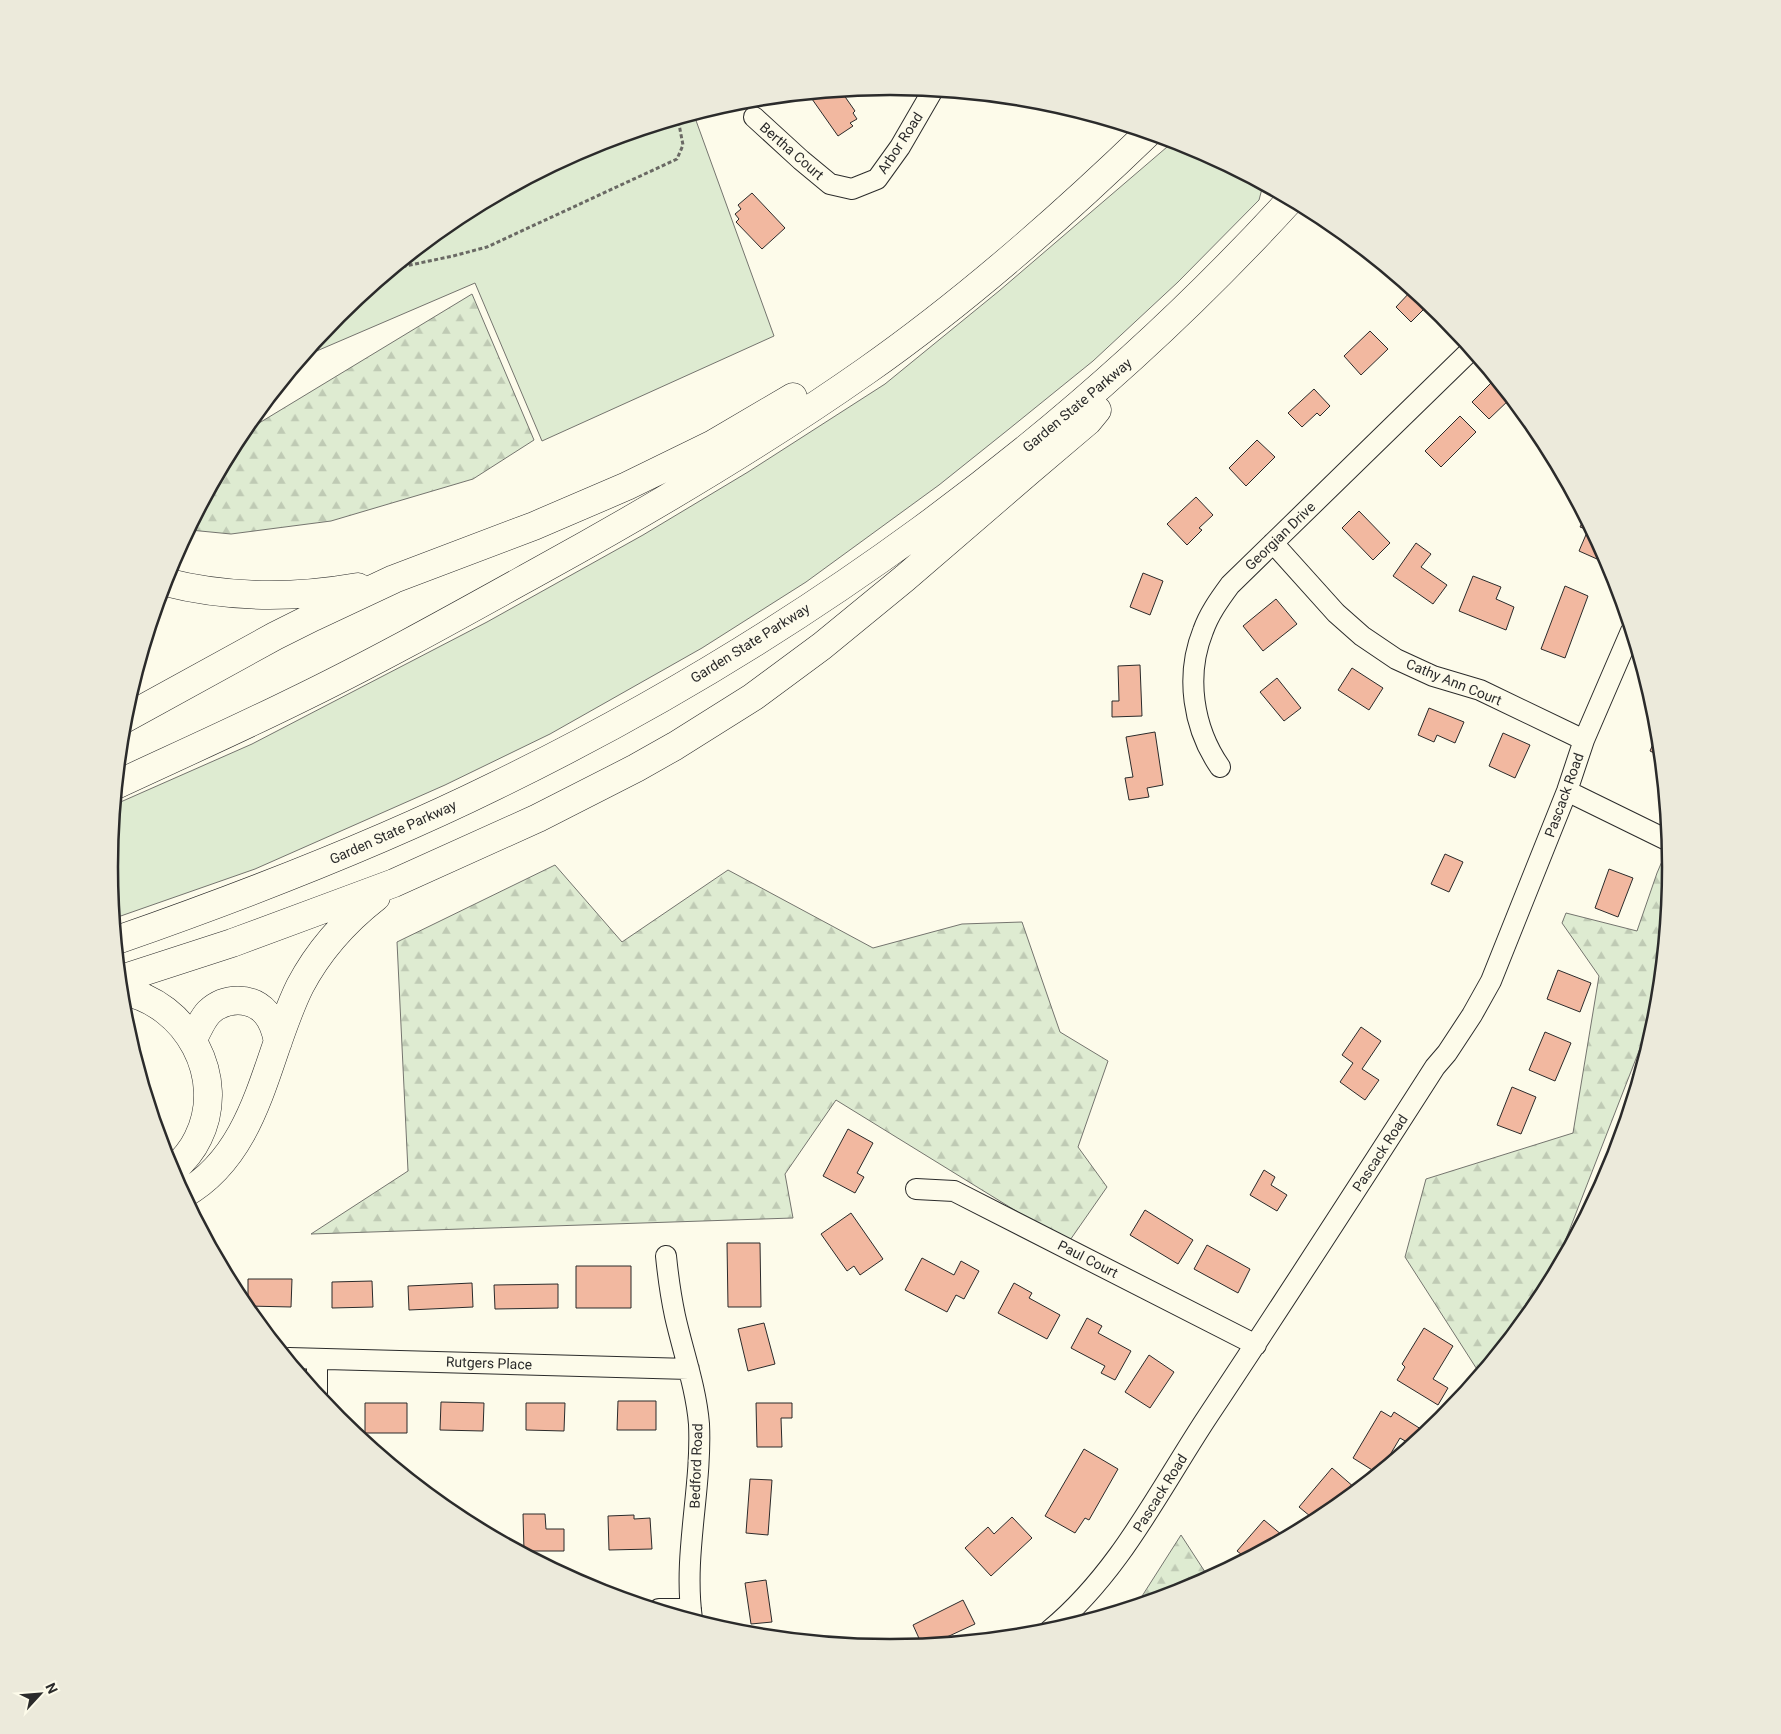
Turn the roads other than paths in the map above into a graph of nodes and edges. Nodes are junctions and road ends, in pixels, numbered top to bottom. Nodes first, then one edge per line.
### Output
1 (929, 97) edge
2 (754, 117) dead end
3 (1143, 138) edge
4 (830, 184) joint
5 (1286, 204) edge
6 (969, 293) junction
7 (1174, 319) junction
8 (1467, 354) edge
9 (1273, 543) junction
10 (394, 580) junction
11 (172, 584) edge
12 (1628, 639) edge
13 (134, 714) edge
14 (1584, 740) junction
15 (1220, 768) dead end
16 (123, 781) edge
17 (1568, 791) junction
18 (1661, 837) edge
19 (394, 883) junction
20 (122, 938) edge
21 (126, 977) edge
22 (129, 993) edge
23 (192, 1039) junction
24 (278, 1042) junction
25 (178, 1165) edge
26 (916, 1189) dead end
27 (190, 1190) edge
28 (666, 1256) dead end
29 (1256, 1345) junction
30 (295, 1358) edge
31 (317, 1359) junction
32 (690, 1369) junction
33 (317, 1383) edge
34 (691, 1613) edge
35 (1061, 1619) edge

1 - 4 street, Arbor Road
2 - 4 street, Bertha Court
3 - 6 highway
5 - 7 highway, Garden State Parkway
6 - 10 highway
6 - 16 highway
7 - 19 highway
7 - 20 highway, Garden State Parkway
8 - 9 street, Georgian Drive
9 - 14 street, Cathy Ann Court
9 - 15 street, Georgian Drive
10 - 11 highway
10 - 13 highway
12 - 14 street, Pascack Road
14 - 17 street, Pascack Road
17 - 18 street
17 - 29 street, Pascack Road
19 - 21 highway
19 - 24 highway
22 - 23 highway
23 - 24 highway
23 - 25 highway
24 - 27 highway
26 - 29 street, Paul Court
28 - 32 street, Bedford Road
29 - 35 street, Pascack Road
30 - 31 street, Rutgers Place
31 - 32 street, Rutgers Place
31 - 33 street
32 - 34 street, Bedford Road

